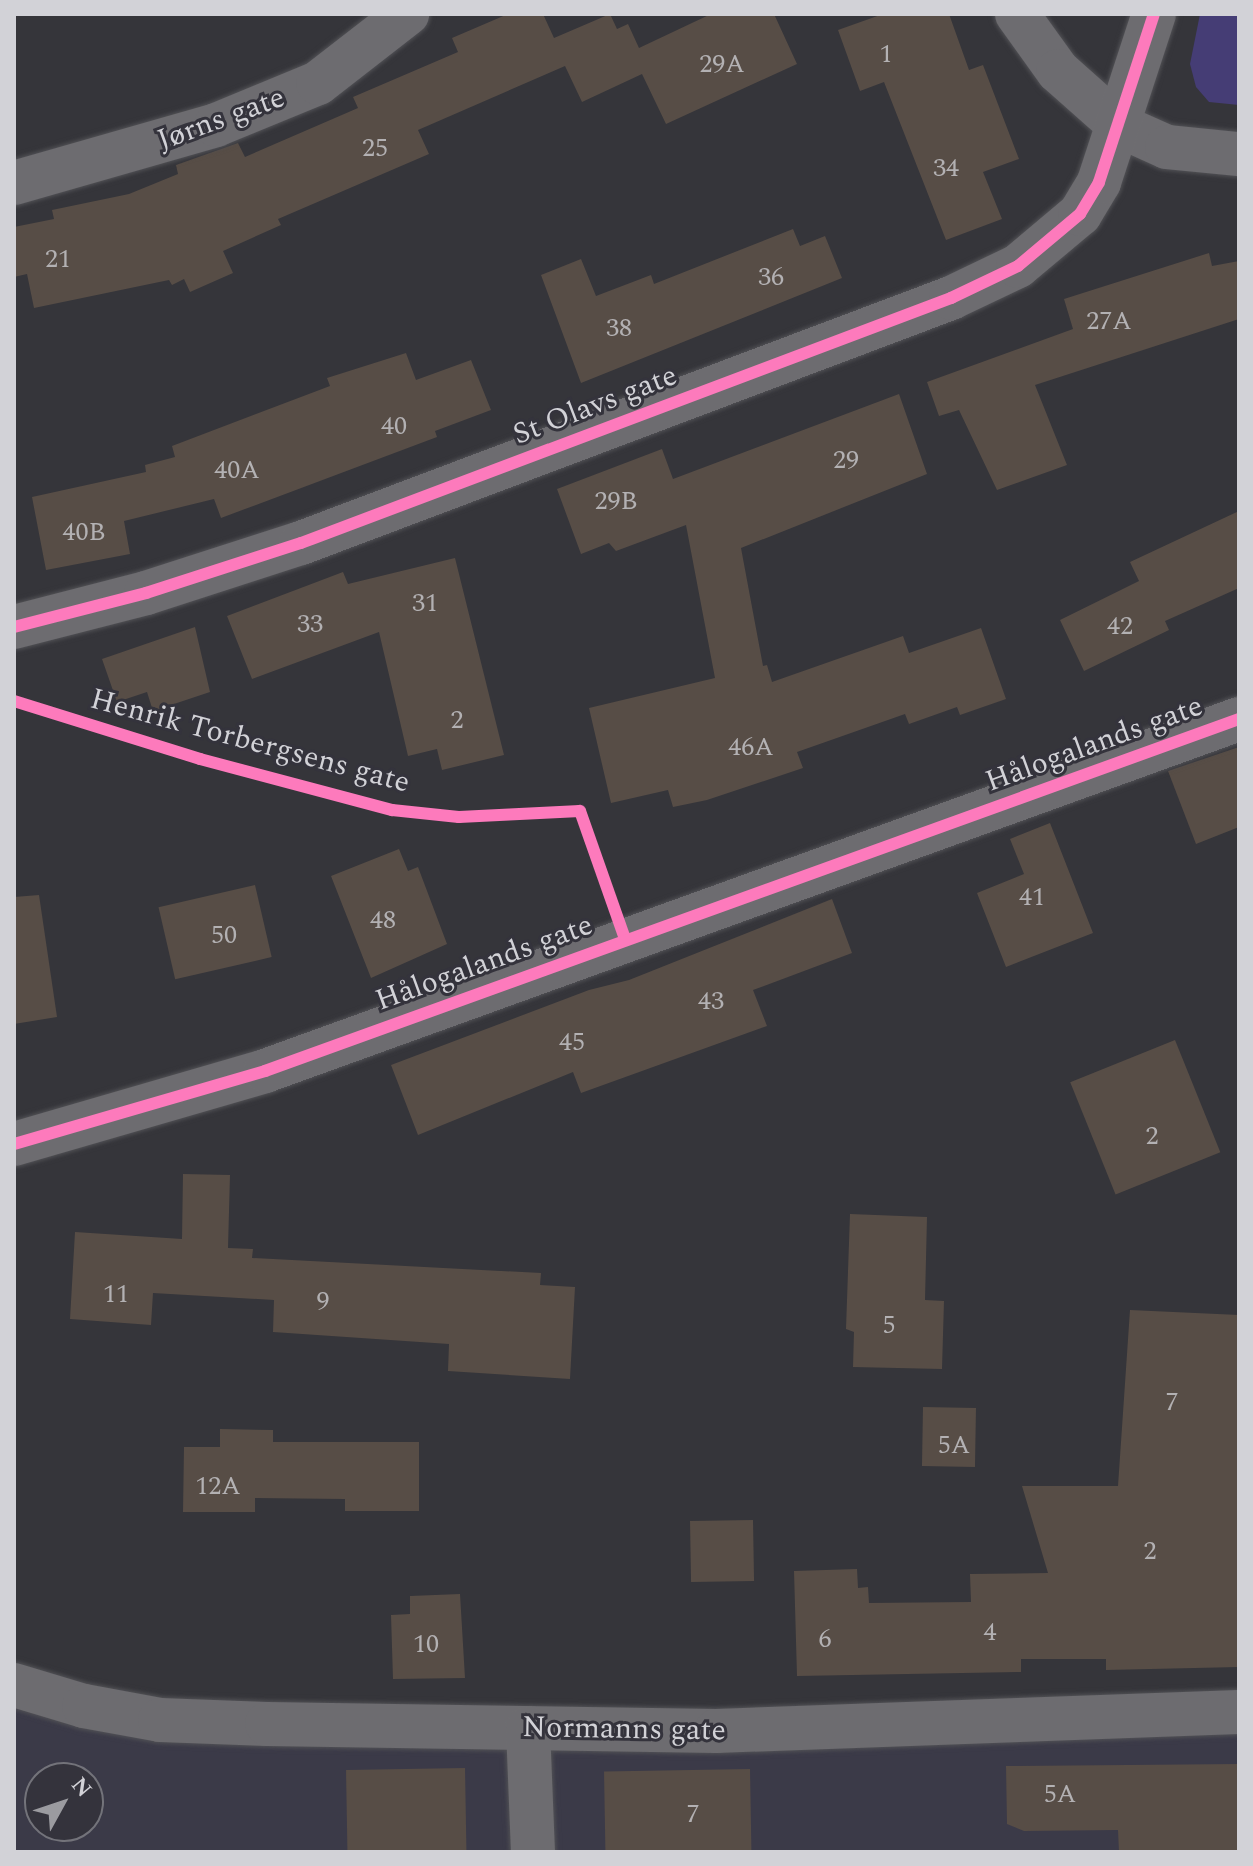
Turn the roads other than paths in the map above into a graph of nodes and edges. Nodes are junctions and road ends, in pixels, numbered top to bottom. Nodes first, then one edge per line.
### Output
1 (407, 14) edge
2 (1017, 14) edge
3 (1154, 14) edge
4 (1120, 126) junction
5 (1239, 154) edge
6 (14, 183) edge
7 (14, 627) edge
8 (1239, 719) edge
9 (14, 1144) edge
10 (14, 1685) edge
11 (1239, 1712) edge
12 (528, 1728) junction
13 (533, 1852) edge

1 - 6 street, Jørns gate
2 - 4 street
3 - 4 street, St Olavs gate
4 - 5 street
4 - 7 street, St Olavs gate
8 - 9 street, Hålogalands gate
10 - 12 street, Normanns gate
11 - 12 street, Normanns gate
12 - 13 street

